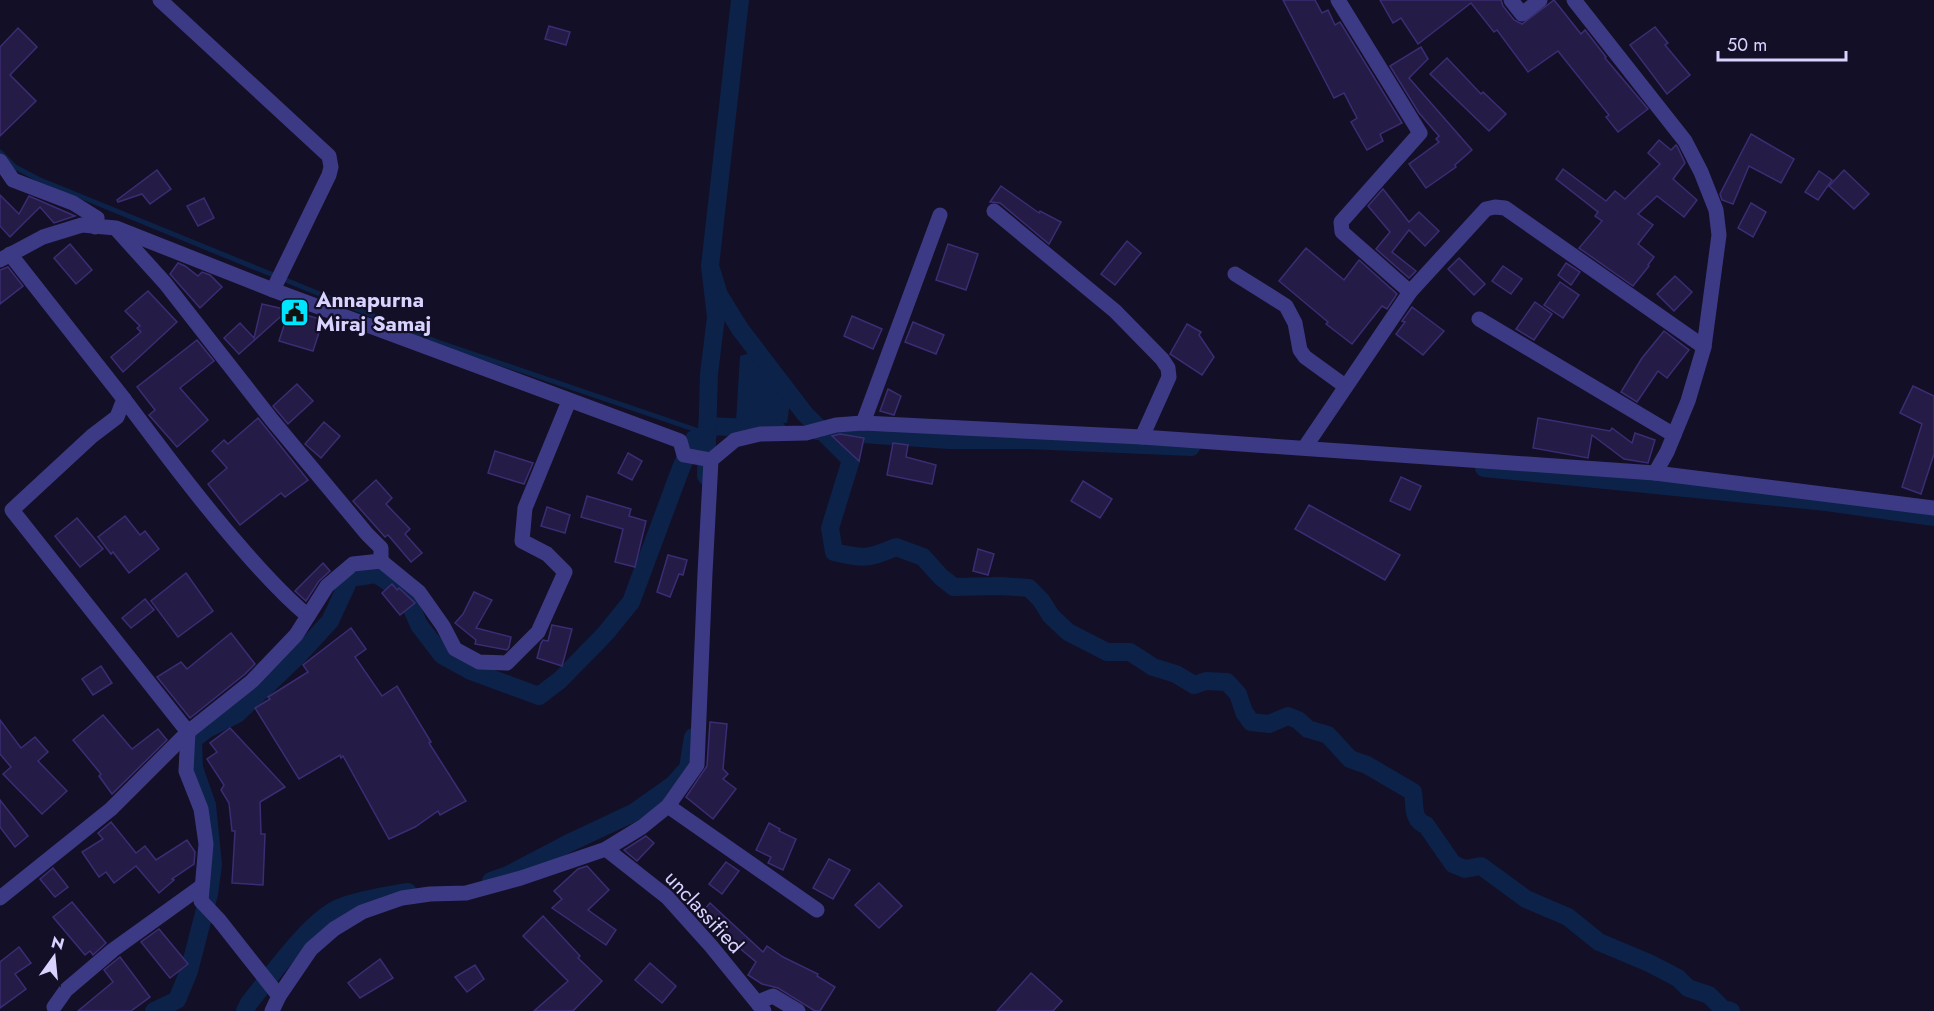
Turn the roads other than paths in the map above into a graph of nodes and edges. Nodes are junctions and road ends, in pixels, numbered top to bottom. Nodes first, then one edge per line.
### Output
1 (160, 0) edge
2 (1338, 0) edge
3 (1510, 0) edge
4 (1540, 0) edge
5 (1574, 0) edge
6 (0, 161) edge
7 (994, 211) dead end
8 (940, 215) dead end
9 (95, 226) junction
10 (116, 228) junction
11 (5, 257) edge
12 (1235, 273) dead end
13 (273, 290) junction
14 (1410, 292) junction
15 (1479, 319) dead end
16 (1704, 347) junction
17 (1345, 386) junction
18 (124, 399) junction
19 (569, 401) junction
20 (863, 423) junction
21 (1674, 435) junction
22 (1142, 437) junction
23 (1305, 447) junction
24 (711, 460) junction
25 (1655, 473) junction
26 (1934, 508) edge
27 (6, 514) edge
28 (381, 561) junction
29 (308, 616) junction
30 (188, 732) junction
31 (668, 806) junction
32 (606, 849) junction
33 (202, 886) junction
34 (0, 898) edge
35 (817, 910) dead end
36 (277, 993) junction
37 (762, 1008) edge
38 (53, 1010) edge
39 (272, 1011) edge
40 (798, 1011) edge

1 - 13 street
2 - 14 street
3 - 4 street
5 - 16 street
6 - 9 street
7 - 22 street
8 - 20 street
9 - 10 street
9 - 11 street
10 - 13 street
10 - 28 street
11 - 18 street
12 - 17 street
13 - 19 street
14 - 16 street
14 - 17 street
15 - 21 street
16 - 21 street
17 - 23 street
18 - 27 street
18 - 29 street
19 - 24 street
19 - 28 street
20 - 22 street
20 - 24 street
21 - 25 street
22 - 23 street
23 - 25 street
24 - 31 street
25 - 26 street
27 - 30 street
28 - 29 street
29 - 30 street
30 - 33 street
30 - 34 street
31 - 32 street
31 - 35 street
32 - 36 street
32 - 37 street, unclassified
33 - 36 street
33 - 38 street
36 - 39 street
37 - 40 street

